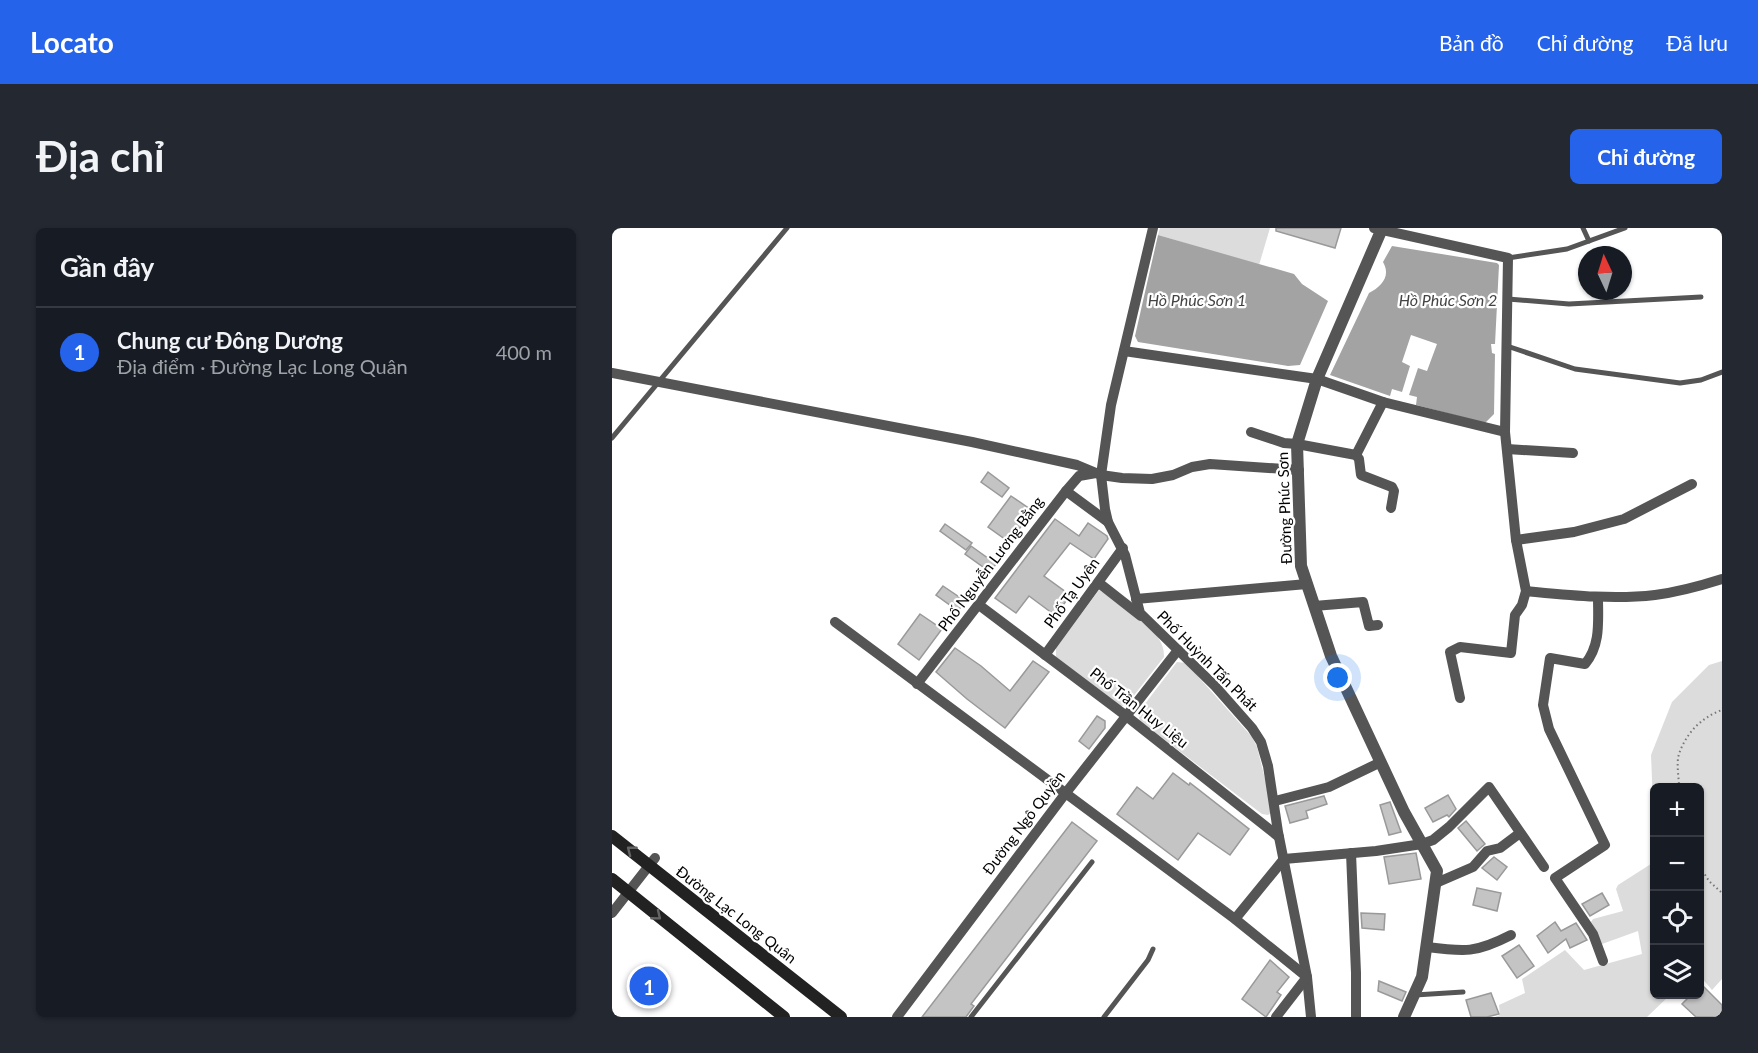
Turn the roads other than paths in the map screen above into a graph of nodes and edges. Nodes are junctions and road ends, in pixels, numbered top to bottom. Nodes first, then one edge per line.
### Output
1 (787, 228) edge
2 (1154, 228) edge
3 (1583, 228) edge
4 (1625, 228) edge
5 (1378, 230) edge
6 (1589, 241) junction
7 (1509, 258) junction
8 (1701, 297) dead end
9 (1508, 299) junction
10 (1507, 346) junction
11 (1124, 351) junction
12 (1722, 372) edge
13 (612, 373) edge
14 (1317, 379) junction
15 (657, 382) junction
16 (1383, 402) junction
17 (1251, 432) dead end
18 (1505, 432) junction
19 (612, 438) edge
20 (1297, 444) junction
21 (1507, 449) junction
22 (1573, 453) dead end
23 (1356, 454) junction
24 (1299, 470) junction
25 (1099, 474) junction
26 (1692, 484) dead end
27 (1066, 491) junction
28 (1391, 508) dead end
29 (1108, 522) junction
30 (1516, 540) junction
31 (1122, 549) junction
32 (1722, 579) edge
33 (1099, 583) junction
34 (1307, 584) junction
35 (1526, 591) junction
36 (1598, 597) junction
37 (1136, 598) junction
38 (979, 605) junction
39 (1314, 606) junction
40 (1143, 617) junction
41 (835, 622) dead end
42 (1378, 625) dead end
43 (1178, 650) junction
44 (1045, 655) junction
45 (917, 684) junction
46 (1460, 698) dead end
47 (1125, 716) junction
48 (1381, 762) junction
49 (1065, 794) junction
50 (1275, 801) junction
51 (1521, 833) junction
52 (612, 836) edge
53 (1279, 837) junction
54 (1422, 844) junction
55 (1351, 853) junction
56 (1284, 859) junction
57 (652, 862) junction
58 (1092, 862) dead end
59 (1544, 867) dead end
60 (612, 879) edge
61 (1436, 883) junction
62 (628, 892) junction
63 (612, 913) edge
64 (1235, 920) junction
65 (1510, 935) dead end
66 (1427, 947) junction
67 (1153, 949) dead end
68 (1604, 961) dead end
69 (1307, 976) junction
70 (1463, 992) dead end
71 (1415, 995) junction
72 (784, 1017) edge
73 (841, 1017) edge
74 (897, 1017) edge
75 (971, 1017) edge
76 (1104, 1017) edge
77 (1276, 1017) edge
78 (1311, 1017) edge
79 (1356, 1017) edge
80 (1404, 1017) edge

1 - 15 lane
2 - 11 street, Phố Huỳnh Tấn Phát
3 - 6 lane
4 - 6 lane
5 - 7 street
5 - 14 street, Đường Phúc Sơn
6 - 7 lane
7 - 9 street
8 - 9 lane
9 - 10 street
10 - 12 lane
10 - 18 street
11 - 14 street
11 - 25 street, Phố Huỳnh Tấn Phát
13 - 15 street
14 - 16 street
14 - 20 street, Đường Phúc Sơn
15 - 19 lane
15 - 25 street
16 - 18 street
16 - 23 street
17 - 20 street
18 - 21 street
20 - 23 street
20 - 24 street, Đường Phúc Sơn
21 - 22 street
21 - 30 street
23 - 28 street
24 - 25 street
24 - 34 street, Đường Phúc Sơn
25 - 27 street, Phố Nguyễn Lương Bằng
25 - 29 street, Phố Huỳnh Tấn Phát
26 - 30 street
27 - 29 street
27 - 38 street, Phố Nguyễn Lương Bằng
29 - 31 street, Phố Huỳnh Tấn Phát
30 - 35 street
31 - 33 street, Phố Tạ Uyên
31 - 37 street, Phố Huỳnh Tấn Phát
32 - 36 street
33 - 40 street
33 - 44 street, Phố Tạ Uyên
34 - 37 street
34 - 39 street, Đường Phúc Sơn
35 - 36 street
35 - 46 street
36 - 68 street
37 - 40 street, Phố Huỳnh Tấn Phát
38 - 44 street, Phố Trần Huy Liệu
38 - 45 street, Phố Nguyễn Lương Bằng
39 - 42 street
39 - 48 street, Đường Phúc Sơn
40 - 43 street, Phố Huỳnh Tấn Phát
41 - 45 street
43 - 47 street, Đường Ngô Quyền
43 - 50 street, Phố Huỳnh Tấn Phát
44 - 47 street, Phố Trần Huy Liệu
45 - 49 street
47 - 49 street, Đường Ngô Quyền
47 - 53 street, Phố Trần Huy Liệu
48 - 50 street
48 - 54 street, Đường Phúc Sơn
49 - 64 street
49 - 74 street, Đường Ngô Quyền
50 - 53 street, Phố Huỳnh Tấn Phát
51 - 54 street
51 - 59 street
51 - 61 street
57 -> 52 main road, Đường Lạc Long Quân
53 - 56 street, Phố Huỳnh Tấn Phát
54 - 55 street
54 - 61 street, Đường Phúc Sơn
55 - 56 street
55 - 79 street
56 - 64 street
56 - 69 street, Phố Huỳnh Tấn Phát
57 - 62 street
57 - 73 main road, Đường Lạc Long Quân
58 - 75 lane
60 - 62 main road
61 - 66 street, Đường Phúc Sơn
62 - 63 street
62 -> 72 main road
64 - 69 street
65 - 66 street
66 - 71 street, Đường Phúc Sơn
67 - 76 lane
69 - 77 street
69 - 78 street, Phố Huỳnh Tấn Phát
70 - 71 lane
71 - 80 street, Đường Phúc Sơn

